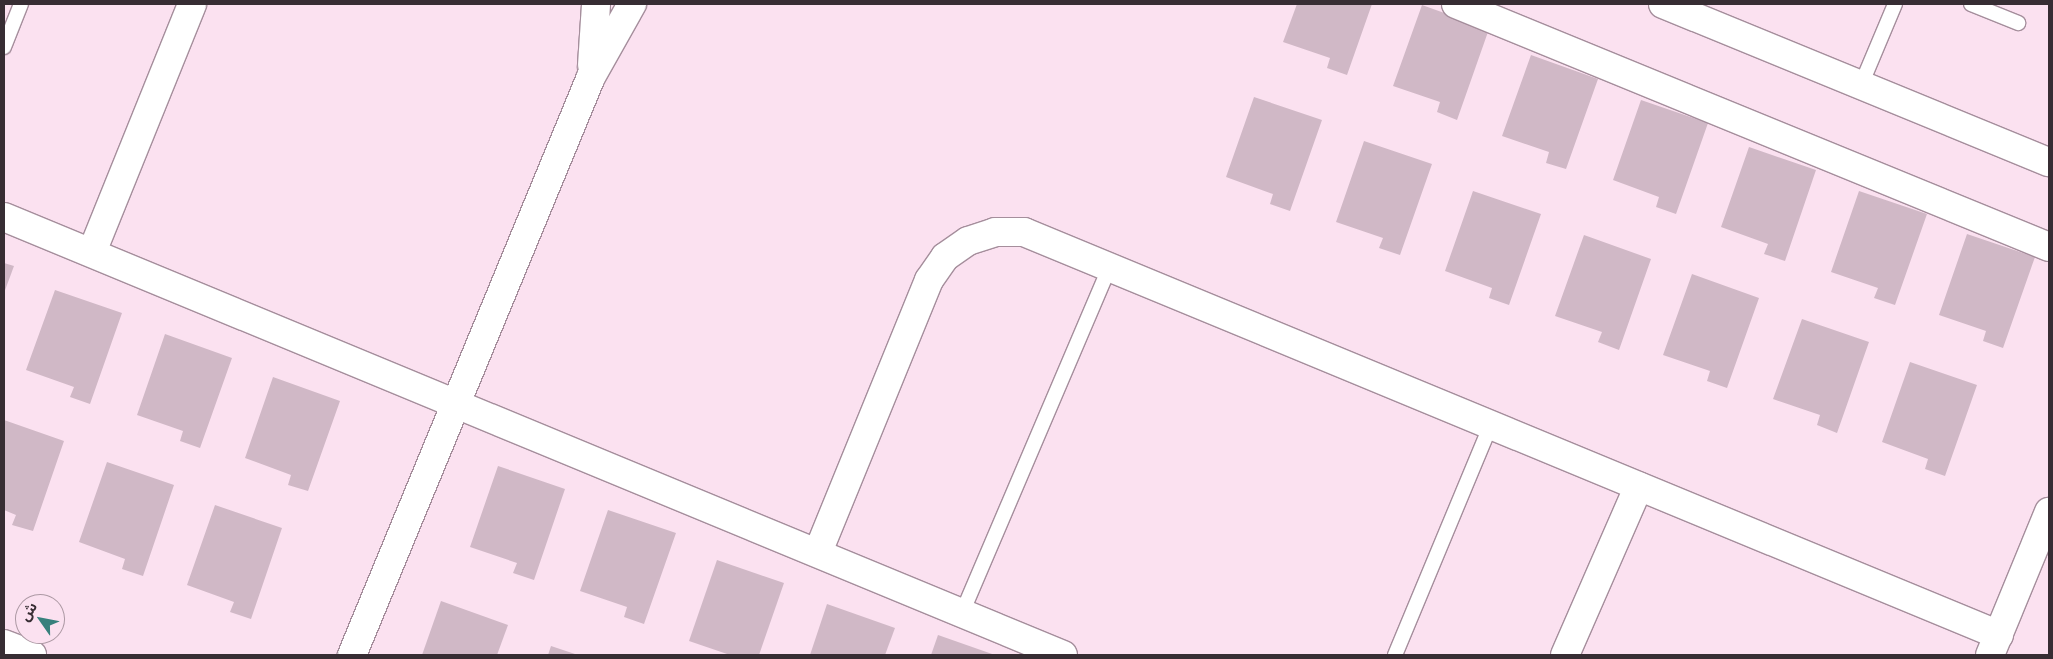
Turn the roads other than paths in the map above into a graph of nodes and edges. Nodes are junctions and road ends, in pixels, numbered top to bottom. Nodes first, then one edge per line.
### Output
1 (21, 4) edge
2 (192, 4) edge
3 (596, 4) edge
4 (609, 4) edge
5 (632, 4) edge
6 (653, 4) edge
7 (1456, 4) edge
8 (1663, 4) edge
9 (1895, 4) edge
10 (1971, 4) edge
11 (2018, 23) dead end
12 (4, 47) edge
13 (591, 77) junction
14 (1861, 85) junction
15 (2049, 162) edge
16 (4, 217) edge
17 (2049, 247) edge
18 (92, 252) junction
19 (1110, 266) junction
20 (457, 401) junction
21 (1491, 424) junction
22 (1639, 486) junction
23 (2049, 512) edge
24 (818, 552) junction
25 (962, 613) junction
26 (4, 644) edge
27 (1994, 645) edge
28 (32, 655) edge
29 (352, 655) edge
30 (1063, 655) edge
31 (1395, 655) edge
32 (1565, 655) edge

1 - 12 lane
2 - 18 street
3 - 13 street
4 - 13 street
5 - 13 street
6 - 13 street
7 - 17 street
8 - 14 street
9 - 14 lane
10 - 11 lane
13 - 20 street
14 - 15 street
16 - 18 street
18 - 20 street
19 - 21 street
19 - 24 street
19 - 25 lane
20 - 24 street
20 - 29 street
21 - 22 street
21 - 31 lane
22 - 27 street
22 - 32 street
23 - 27 street
24 - 25 street
25 - 30 street
26 - 28 street

